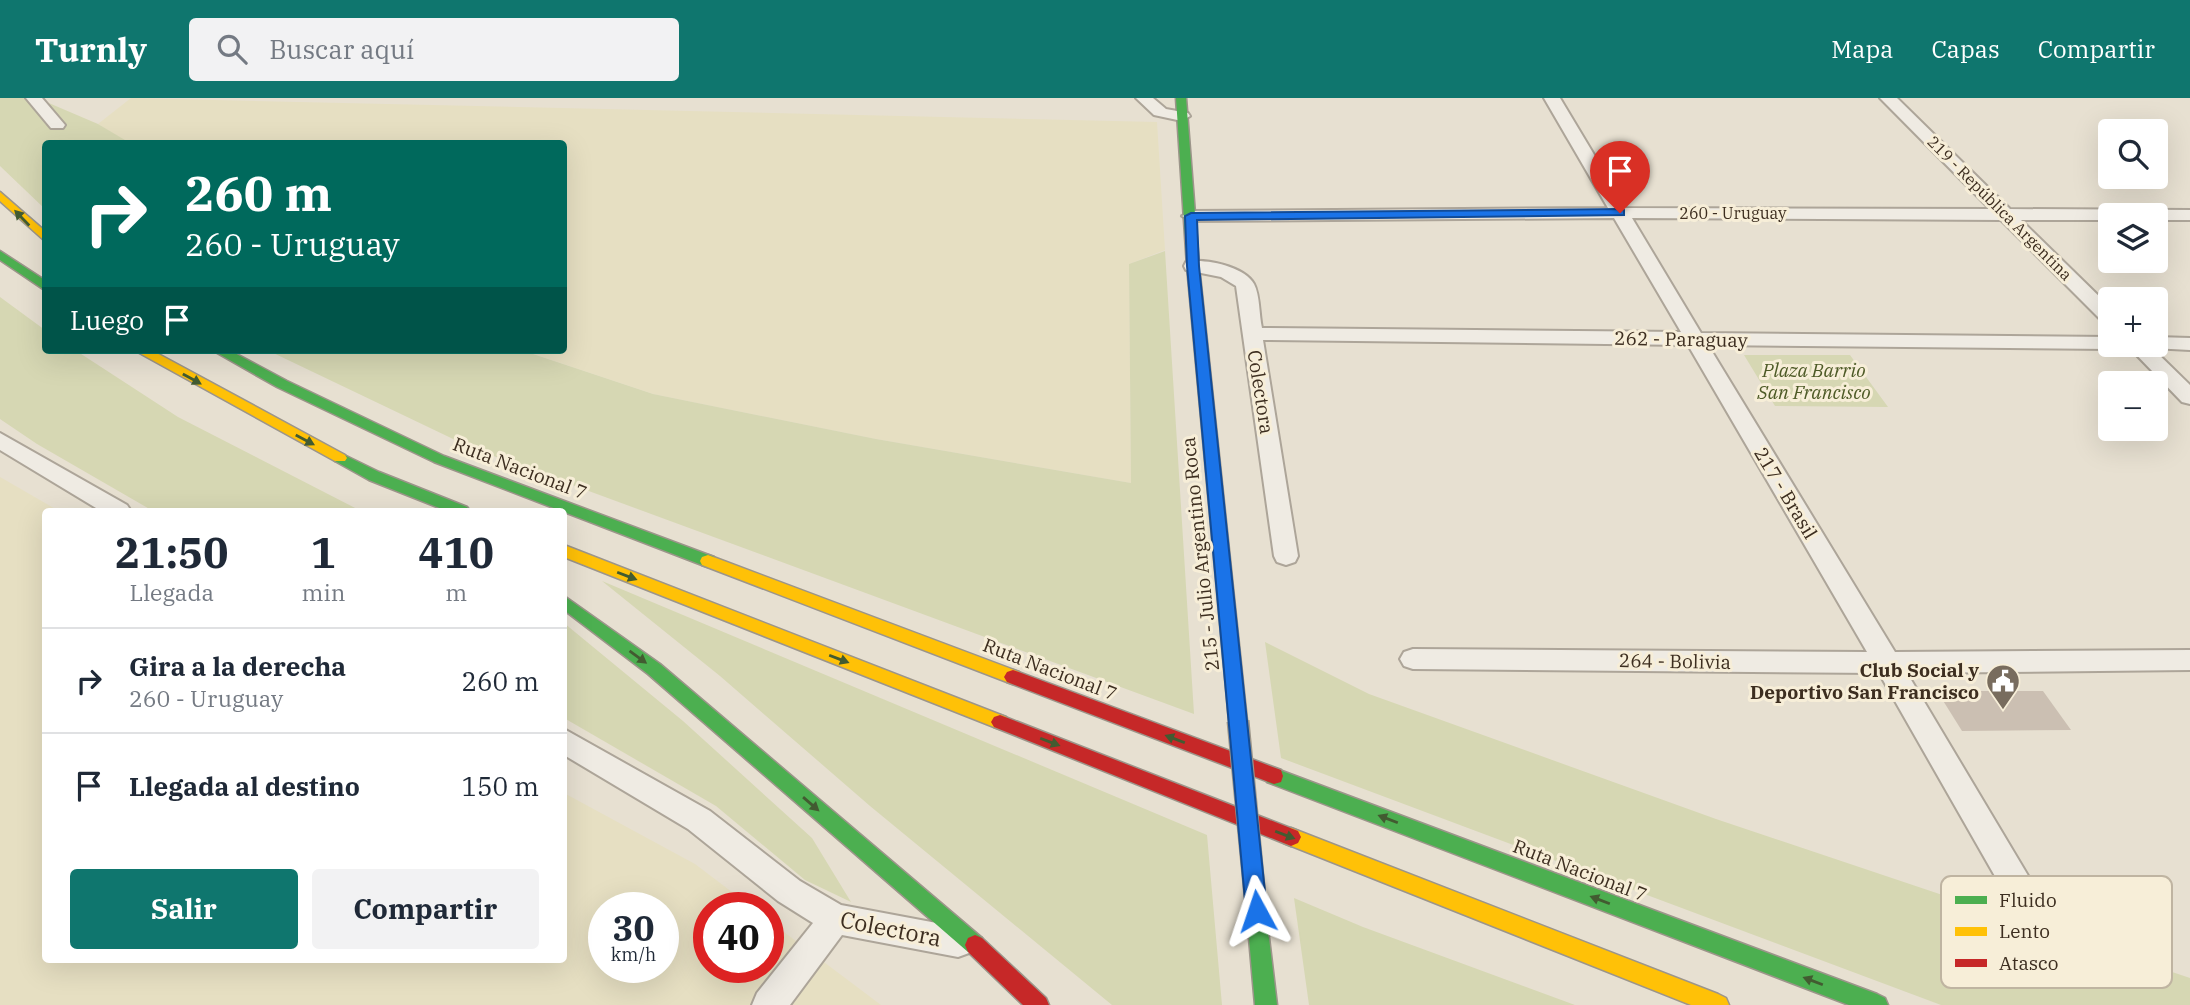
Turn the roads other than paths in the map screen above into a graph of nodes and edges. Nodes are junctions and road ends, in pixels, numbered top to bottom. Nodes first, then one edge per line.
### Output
1 (34, 98) edge
2 (1144, 98) edge
3 (1181, 98) edge
4 (1552, 98) edge
5 (1888, 98) edge
6 (1182, 116) junction
7 (57, 125) dead end
8 (0, 195) edge
9 (1620, 213) junction
10 (2008, 214) junction
11 (2190, 215) edge
12 (1191, 216) junction
13 (42, 235) edge
14 (0, 255) edge
15 (1193, 266) junction
16 (42, 284) edge
17 (2098, 306) edge
18 (1252, 334) junction
19 (1693, 339) junction
20 (2098, 343) edge
21 (2168, 343) edge
22 (2190, 344) edge
23 (148, 354) edge
24 (226, 354) edge
25 (2149, 357) edge
26 (2190, 397) edge
27 (0, 440) edge
28 (374, 477) junction
29 (114, 508) edge
30 (422, 508) edge
31 (454, 508) edge
32 (567, 552) edge
33 (1286, 556) dead end
34 (567, 604) edge
35 (1413, 659) dead end
36 (2190, 660) edge
37 (1889, 663) junction
38 (567, 743) edge
39 (2012, 876) edge
40 (835, 919) junction
41 (975, 945) junction
42 (769, 1005) edge
43 (1038, 1005) edge
44 (1266, 1005) edge
45 (1718, 1005) edge
46 (1877, 1005) edge

1 - 7 street
2 - 6 street
3 - 6 main road, 215 - Julio Argentino Roca
4 - 9 street, 217 - Brasil
5 - 10 street, 219 - República Argentina
6 - 12 main road, 215 - Julio Argentino Roca
13 -> 8 main road
9 - 10 street, 260 - Uruguay
9 - 12 street, 260 - Uruguay
9 - 19 street, 217 - Brasil
10 - 11 street, 260 - Uruguay
10 - 17 street, 219 - República Argentina
12 - 15 main road, 215 - Julio Argentino Roca
14 - 16 main road
15 - 18 street, Colectora
15 - 44 main road, 215 - Julio Argentino Roca, bridge
18 - 19 street, 262 - Paraguay
18 - 33 street, Colectora
19 - 20 street, 262 - Paraguay
19 - 37 street, 217 - Brasil
21 - 22 street
23 -> 28 main road
46 -> 24 main road, Ruta Nacional 7
25 - 26 street
27 - 29 street
28 - 30 main road
28 - 31 main road
32 -> 45 main road
34 -> 41 main road
35 - 37 street, 264 - Bolivia
36 - 37 street, 264 - Bolivia
37 - 39 street, 217 - Brasil
38 - 40 street, Colectora
40 - 41 street, Colectora
40 - 42 street
41 - 43 main road

